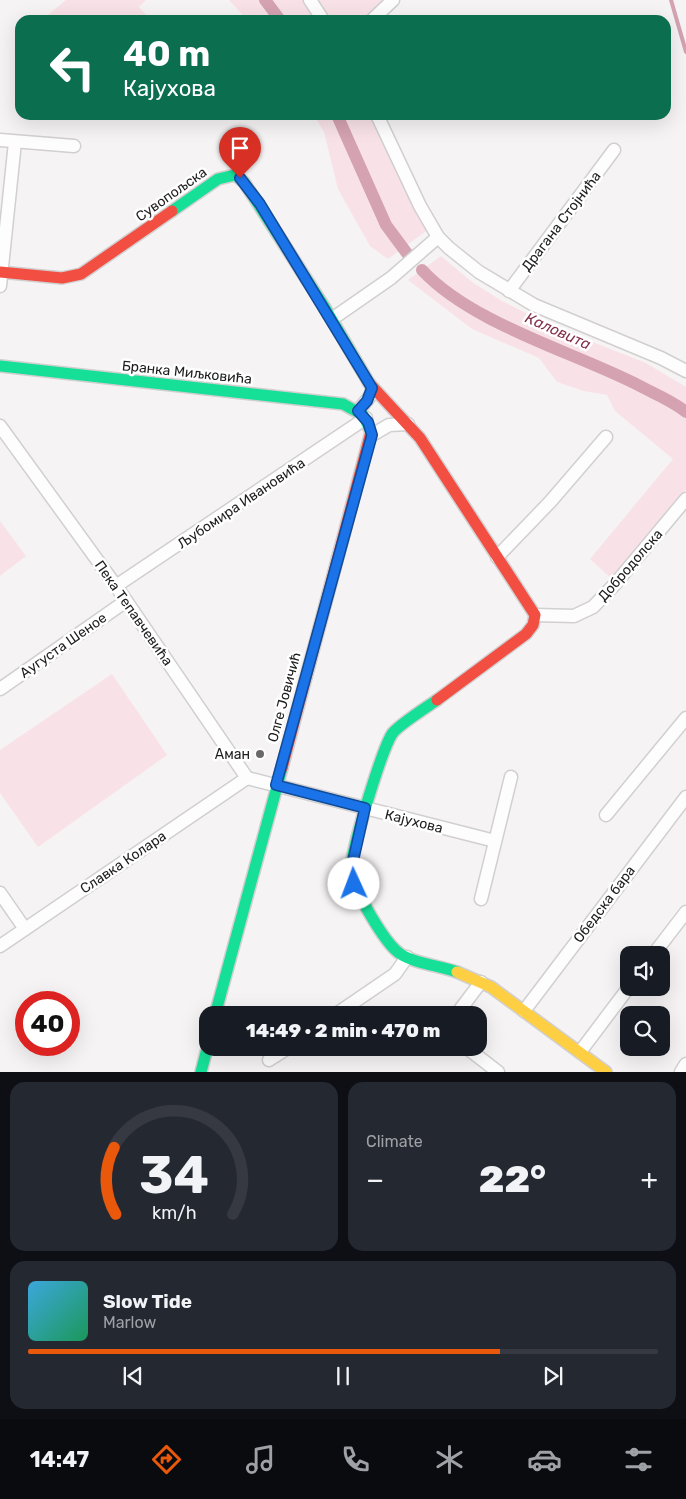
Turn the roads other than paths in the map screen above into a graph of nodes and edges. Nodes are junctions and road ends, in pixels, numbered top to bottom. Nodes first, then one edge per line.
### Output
1 (393, 0) edge
2 (313, 1) edge
3 (320, 15) edge
4 (377, 15) edge
5 (379, 120) edge
6 (0, 140) edge
7 (15, 142) junction
8 (74, 146) dead end
9 (614, 150) dead end
10 (438, 237) junction
11 (1, 272) edge
12 (0, 286) edge
13 (508, 291) junction
14 (332, 319) junction
15 (0, 366) edge
16 (686, 371) edge
17 (372, 388) junction
18 (362, 414) junction
19 (408, 424) junction
20 (0, 426) edge
21 (372, 435) junction
22 (606, 437) dead end
23 (686, 498) edge
24 (497, 557) junction
25 (116, 586) junction
26 (126, 601) junction
27 (535, 615) junction
28 (0, 689) edge
29 (686, 718) edge
30 (511, 777) dead end
31 (247, 778) junction
32 (276, 785) junction
33 (686, 797) edge
34 (365, 808) junction
35 (606, 815) dead end
36 (495, 841) junction
37 (0, 893) edge
38 (481, 899) dead end
39 (686, 912) edge
40 (25, 929) junction
41 (0, 946) edge
42 (660, 946) edge
43 (407, 958) junction
44 (481, 982) junction
45 (622, 996) edge
46 (217, 1006) edge
47 (348, 1006) edge
48 (463, 1006) edge
49 (524, 1011) junction
50 (580, 1052) junction
51 (205, 1056) edge
52 (275, 1056) edge
53 (477, 1056) edge
54 (269, 1060) dead end
55 (686, 1064) edge
56 (201, 1072) edge
57 (498, 1072) edge
58 (606, 1072) edge
59 (680, 1072) edge

1 - 4 street
2 - 3 street
5 - 10 street
6 - 7 street
7 - 8 street
7 - 11 street
9 - 13 street, Драгана Стојнића
10 - 13 street
10 - 14 street
11 - 12 street
11 - 14 street, Сувопољска
13 - 16 street
14 - 17 street, Сувопољска
15 - 18 street, Бранка Миљковића
17 - 18 street
17 - 19 street
18 - 21 street
18 - 25 street, Љубомира Ивановића
19 - 21 street
19 - 24 street
20 - 25 street, Пека Тепавчевића
21 - 32 street, Олге Јовичић
22 - 24 street
23 - 27 street, Добродолска
24 - 27 street
25 - 26 street, Пека Тепавчевића
26 - 28 street, Аугуста Шеное
26 - 31 street, Пека Тепавчевића
27 - 34 street
29 - 35 street
30 - 36 street
31 - 32 street
31 - 40 street, Славка Колара
32 - 34 street, Кајухова
32 - 46 street, Олге Јовичић
33 - 49 street, Обедска бара
34 - 36 street, Кајухова
34 - 43 street
36 - 38 street
37 - 40 street
39 - 42 street
40 - 41 street, Славка Колара
43 - 44 street
43 - 47 street
44 - 48 street
44 - 49 street
45 - 50 street
49 - 50 street
50 - 58 street
51 - 56 street
52 - 54 street
53 - 57 street
55 - 59 street

